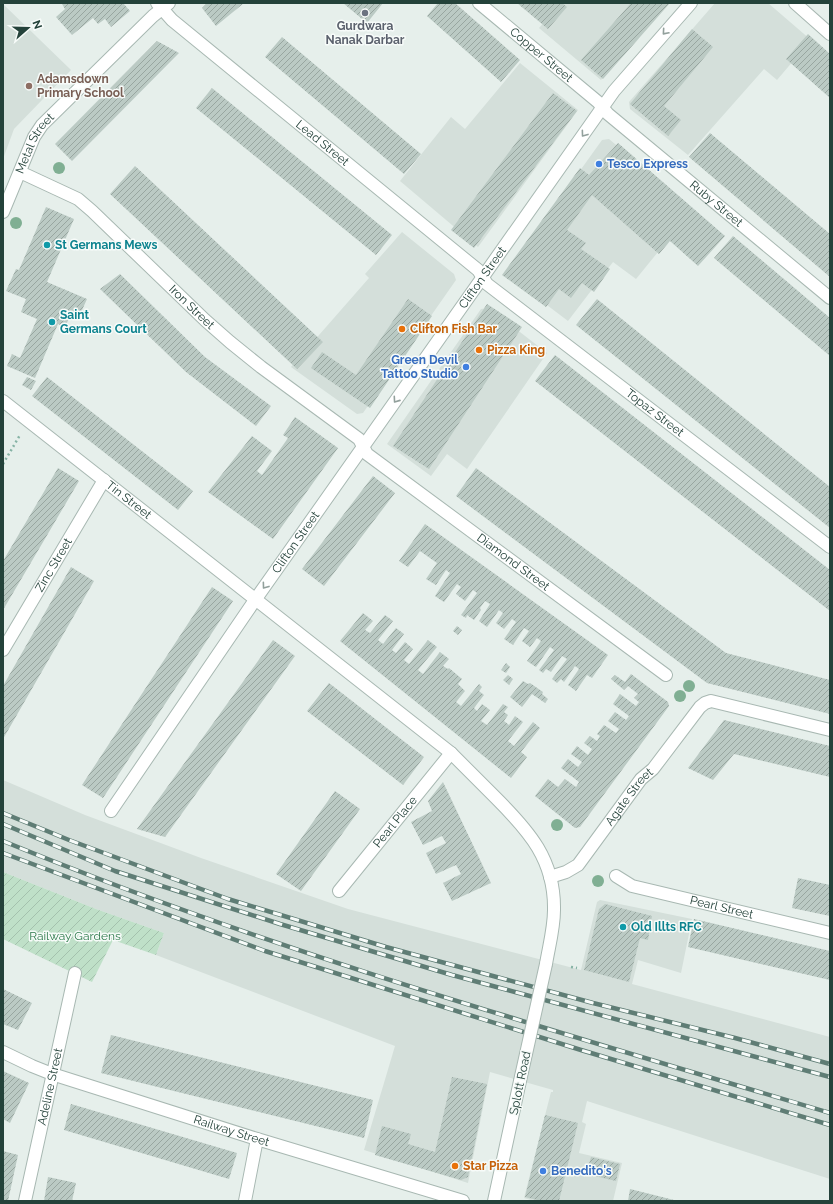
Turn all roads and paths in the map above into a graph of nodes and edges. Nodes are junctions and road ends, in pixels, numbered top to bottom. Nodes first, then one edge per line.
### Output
1 (478, 3) edge
2 (691, 3) edge
3 (795, 3) edge
4 (162, 5) edge
5 (830, 34) edge
6 (602, 108) junction
7 (20, 172) junction
8 (3, 212) edge
9 (482, 277) junction
10 (830, 298) edge
11 (3, 401) edge
12 (20, 435) dead end
13 (363, 446) junction
14 (3, 464) edge
15 (104, 480) junction
16 (830, 547) edge
17 (255, 600) junction
18 (3, 650) edge
19 (666, 675) dead end
20 (830, 730) edge
21 (451, 753) junction
22 (111, 811) dead end
23 (616, 876) dead end
24 (550, 877) junction
25 (339, 891) dead end
26 (830, 933) edge
27 (571, 967) dead end
28 (577, 968) dead end
29 (75, 973) dead end
30 (3, 1052) edge
31 (52, 1074) junction
32 (258, 1139) junction
33 (25, 1201) edge
34 (245, 1201) edge
35 (463, 1201) edge
36 (494, 1201) edge

1 - 6 street, Copper Street
2 -> 6 street, Clifton Street
3 - 5 street
4 - 7 street, Metal Street
4 - 9 street, Lead Street
6 -> 9 street, Clifton Street
6 - 10 street, Ruby Street
7 - 8 street, Metal Street
7 - 13 street, Iron Street
9 -> 13 street, Clifton Street
9 - 16 street, Topaz Street
11 - 15 street, Tin Street
12 - 14 path
13 -> 17 street, Clifton Street
13 - 19 street, Diamond Street
15 - 17 street, Tin Street
15 - 18 street, Zinc Street
17 - 21 street, Tin Street
17 - 22 street, Clifton Street
20 - 24 street, Agate Street
21 - 24 street, Splott Road
21 - 25 street, Pearl Place
23 - 26 street, Pearl Street
24 - 36 street, Splott Road, bridge
27 - 28 path
29 - 31 street, Adeline Street
30 - 31 street, Railway Street
31 - 32 street, Railway Street
31 - 33 street, Adeline Street
32 - 34 street
32 - 35 street, Railway Street

